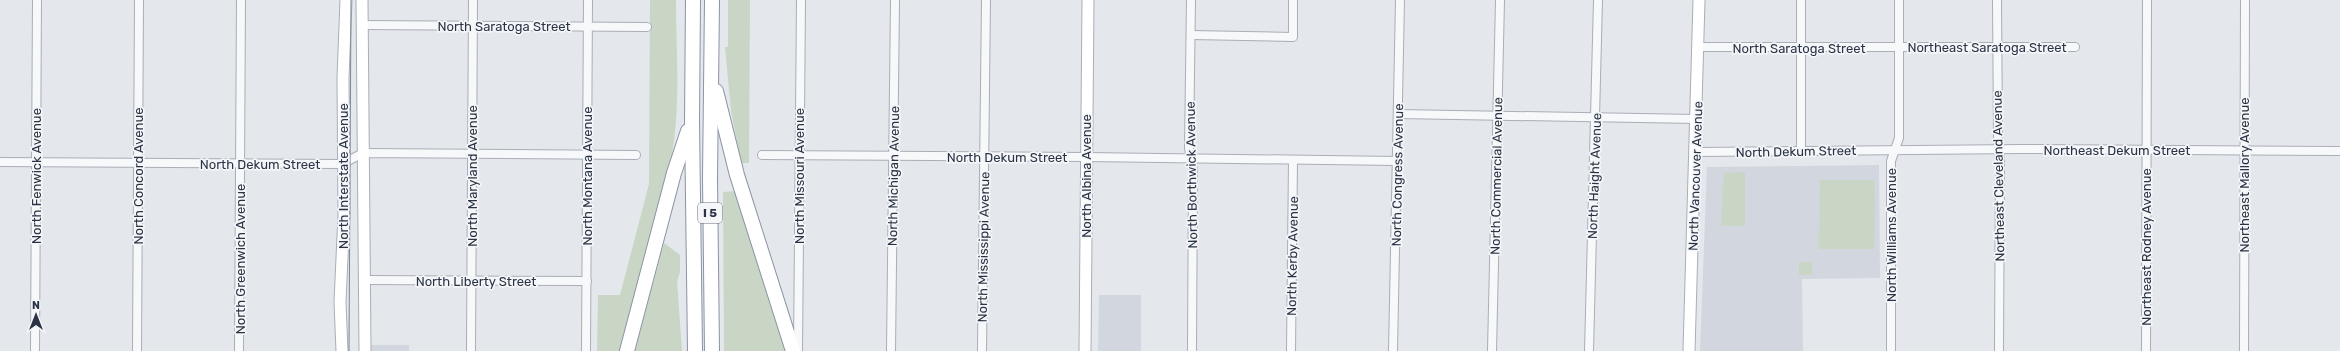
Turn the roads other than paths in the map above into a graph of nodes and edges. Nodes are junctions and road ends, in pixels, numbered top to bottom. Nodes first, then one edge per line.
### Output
1 (37, 0) edge
2 (139, 0) edge
3 (242, 0) edge
4 (346, 0) edge
5 (362, 0) edge
6 (473, 0) edge
7 (588, 0) edge
8 (693, 0) edge
9 (712, 0) edge
10 (801, 0) edge
11 (895, 0) edge
12 (986, 0) edge
13 (1088, 0) edge
14 (1191, 0) edge
15 (1293, 0) edge
16 (1400, 0) edge
17 (1500, 0) edge
18 (1598, 0) edge
19 (1699, 0) edge
20 (1801, 0) edge
21 (1899, 0) edge
22 (1997, 0) edge
23 (2147, 0) edge
24 (2245, 0) edge
25 (362, 25) junction
26 (473, 25) junction
27 (588, 26) junction
28 (647, 27) dead end
29 (1190, 35) junction
30 (1900, 47) junction
31 (1997, 47) junction
32 (1698, 48) junction
33 (1801, 48) junction
34 (2075, 48) dead end
35 (711, 74) junction
36 (1398, 114) junction
37 (1498, 116) junction
38 (1595, 117) junction
39 (1697, 119) junction
40 (692, 122) junction
41 (1999, 149) junction
42 (1895, 150) junction
43 (2146, 150) junction
44 (2244, 150) junction
45 (1801, 151) junction
46 (2340, 151) edge
47 (1696, 152) junction
48 (363, 153) junction
49 (472, 153) junction
50 (588, 154) junction
51 (636, 155) dead end
52 (762, 156) dead end
53 (800, 156) junction
54 (984, 156) junction
55 (893, 157) junction
56 (1086, 157) junction
57 (1191, 158) junction
58 (1293, 160) junction
59 (1397, 161) junction
60 (0, 162) edge
61 (36, 163) junction
62 (138, 164) junction
63 (240, 164) junction
64 (342, 164) junction
65 (366, 280) junction
66 (472, 280) junction
67 (587, 281) junction
68 (35, 351) edge
69 (137, 351) edge
70 (239, 351) edge
71 (342, 351) edge
72 (365, 351) edge
73 (471, 351) edge
74 (586, 351) edge
75 (627, 351) edge
76 (695, 351) edge
77 (712, 351) edge
78 (792, 351) edge
79 (798, 351) edge
80 (891, 351) edge
81 (982, 351) edge
82 (1085, 351) edge
83 (1192, 351) edge
84 (1291, 351) edge
85 (1393, 351) edge
86 (1492, 351) edge
87 (1589, 351) edge
88 (1689, 351) edge
89 (1890, 351) edge
90 (1999, 351) edge
91 (2146, 351) edge
92 (2244, 351) edge

1 - 61 street, North Fenwick Avenue
2 - 62 street, North Concord Avenue
3 - 63 street, North Greenwich Avenue
4 - 64 street, North Interstate Avenue
5 - 25 street, North Interstate Avenue
6 - 26 street, North Maryland Avenue
7 - 27 street, North Montana Avenue
8 - 40 highway, I 5
9 - 35 highway, I 5
10 - 53 street, North Missouri Avenue
11 - 55 street, North Michigan Avenue
12 - 54 street, North Mississippi Avenue
13 - 56 street, North Albina Avenue
14 - 29 street, North Borthwick Avenue
15 - 29 street
16 - 36 street, North Congress Avenue
17 - 37 street, North Commercial Avenue
18 - 38 street, North Haight Avenue
19 - 32 street, North Vancouver Avenue
20 - 33 street
21 - 30 street, North Williams Avenue
22 - 31 street, Northeast Cleveland Avenue
23 - 43 street, Northeast Rodney Avenue
24 - 44 street, Northeast Mallory Avenue
25 - 26 street, North Saratoga Street
25 - 48 street, North Interstate Avenue
26 - 27 street, North Saratoga Street
26 - 49 street, North Maryland Avenue
27 - 28 street, North Saratoga Street
27 - 50 street, North Montana Avenue
29 - 57 street, North Borthwick Avenue
30 - 31 street, Northeast Saratoga Street
30 - 33 street, North Saratoga Street
30 - 42 street, North Williams Avenue
31 - 34 street, Northeast Saratoga Street
31 - 41 street, Northeast Cleveland Avenue
32 - 33 street, North Saratoga Street
32 - 39 street, North Vancouver Avenue
33 - 45 street
35 - 77 highway, I 5
35 - 78 highway
36 - 37 street
36 - 59 street, North Congress Avenue
37 - 38 street
37 - 86 street, North Commercial Avenue
38 - 39 street
38 - 87 street, North Haight Avenue
39 - 47 street, North Vancouver Avenue
40 - 75 highway
40 - 76 highway, I 5
41 - 42 street, Northeast Dekum Street
41 - 43 street, Northeast Dekum Street
41 - 90 street, Northeast Cleveland Avenue
42 - 45 street, North Dekum Street
42 - 89 street, North Williams Avenue
43 - 44 street, Northeast Dekum Street
43 - 91 street, Northeast Rodney Avenue
44 - 46 street, Northeast Dekum Street
44 - 92 street, Northeast Mallory Avenue
45 - 47 street, North Dekum Street
47 - 88 street, North Vancouver Avenue
48 - 49 street, North Dekum Street
48 - 64 street, North Dekum Street
48 - 65 street, North Interstate Avenue
49 - 50 street, North Dekum Street
49 - 66 street, North Maryland Avenue
50 - 51 street, North Dekum Street
50 - 67 street, North Montana Avenue
52 - 53 street, North Dekum Street
53 - 55 street, North Dekum Street
53 - 79 street, North Missouri Avenue
54 - 55 street, North Dekum Street
54 - 56 street, North Dekum Street
54 - 81 street, North Mississippi Avenue
55 - 80 street, North Michigan Avenue
56 - 57 street, North Dekum Street
56 - 82 street, North Albina Avenue
57 - 58 street, North Dekum Street
57 - 83 street, North Borthwick Avenue
58 - 59 street, North Dekum Street
58 - 84 street, North Kerby Avenue
59 - 85 street, North Congress Avenue
60 - 61 street, North Dekum Street
61 - 62 street, North Dekum Street
61 - 68 street, North Fenwick Avenue
62 - 63 street, North Dekum Street
62 - 69 street, North Concord Avenue
63 - 64 street, North Dekum Street
63 - 70 street, North Greenwich Avenue
64 - 71 street, North Interstate Avenue
65 - 66 street, North Liberty Street
65 - 72 street, North Interstate Avenue
66 - 67 street, North Liberty Street
66 - 73 street, North Maryland Avenue
67 - 74 street, North Montana Avenue

